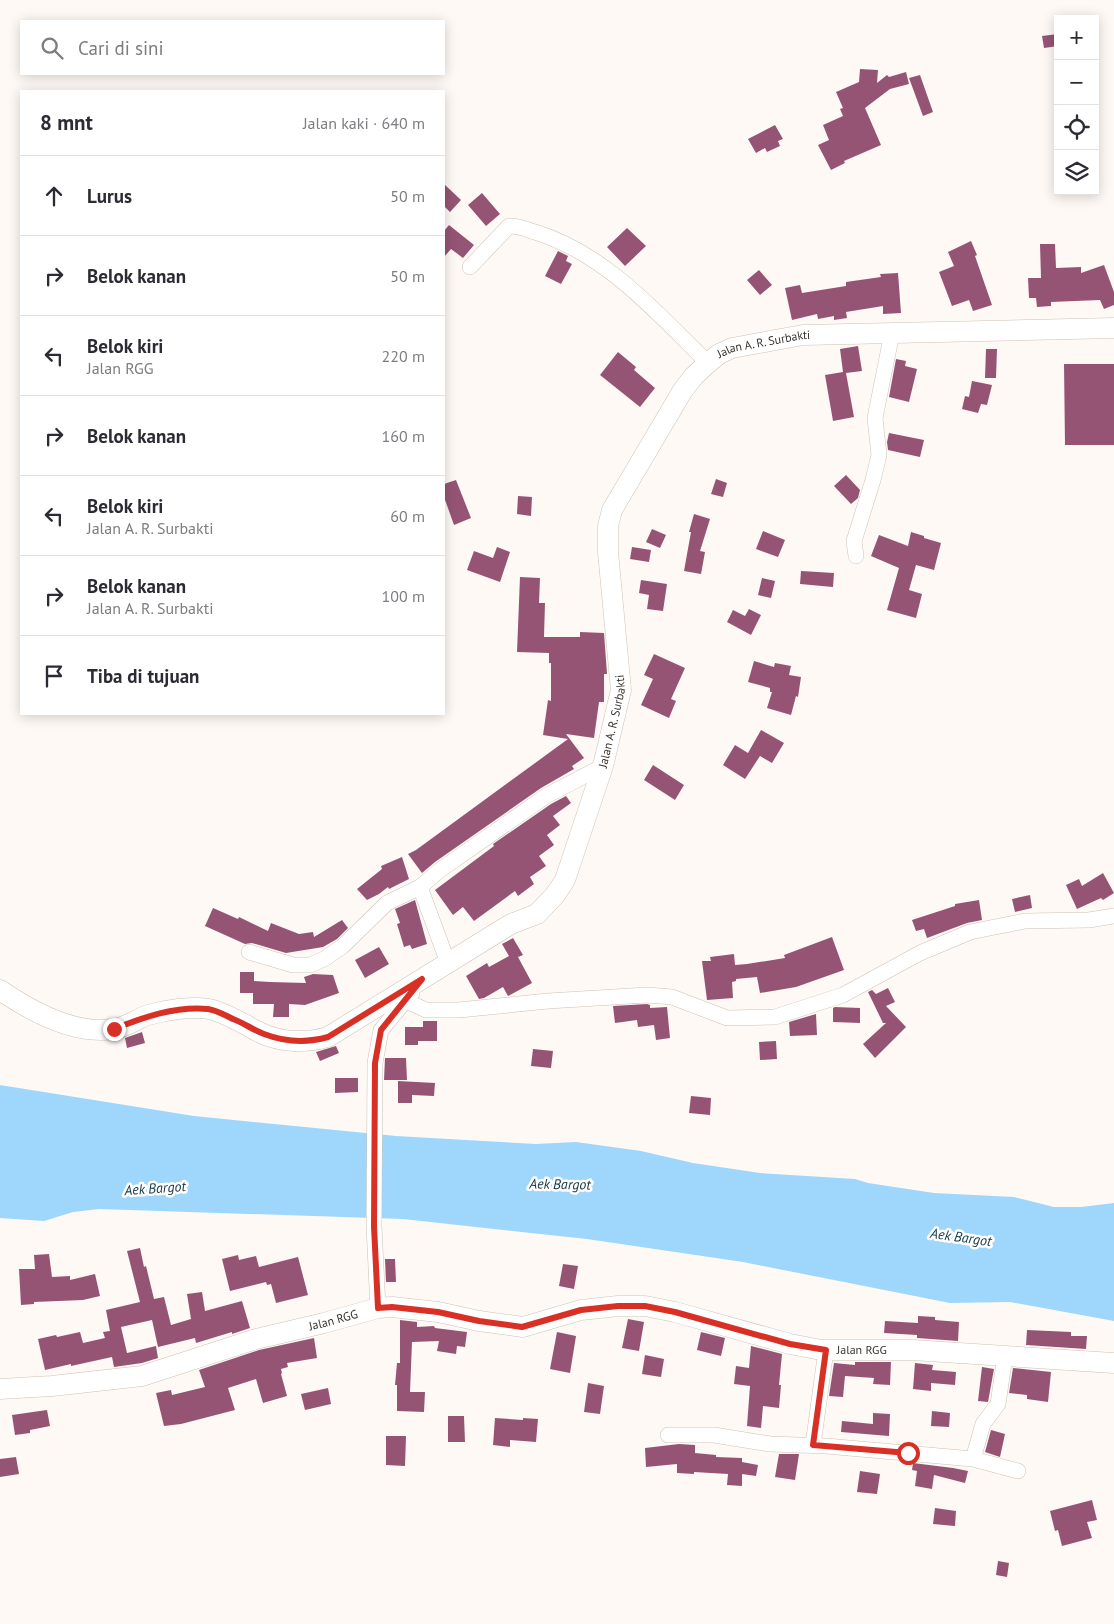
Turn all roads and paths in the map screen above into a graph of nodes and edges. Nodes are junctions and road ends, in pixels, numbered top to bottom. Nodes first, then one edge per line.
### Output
1 (470, 267) dead end
2 (1114, 328) edge
3 (892, 333) junction
4 (708, 363) junction
5 (856, 556) dead end
6 (602, 766) junction
7 (420, 888) junction
8 (1114, 916) edge
9 (249, 952) dead end
10 (448, 963) junction
11 (422, 979) junction
12 (0, 990) edge
13 (406, 1001) junction
14 (378, 1308) junction
15 (826, 1350) junction
16 (1005, 1356) junction
17 (1114, 1363) edge
18 (0, 1389) edge
19 (668, 1436) dead end
20 (813, 1445) junction
21 (973, 1459) junction
22 (1018, 1471) dead end

1 - 4 street
2 - 3 main road, Jalan A. R. Surbakti
3 - 4 main road, Jalan A. R. Surbakti
3 - 5 street
4 - 6 main road, Jalan A. R. Surbakti
6 - 7 street
6 - 10 main road, Jalan A. R. Surbakti
7 - 9 street
7 - 10 street
8 - 13 street
10 - 11 main road, Jalan A. R. Surbakti
11 - 12 main road, Jalan A. R. Surbakti
11 - 13 street
13 - 14 street
14 - 15 main road, Jalan RGG
14 - 18 main road, Jalan RGG
15 - 16 main road, Jalan RGG
15 - 20 street
16 - 17 main road, Jalan RGG
16 - 21 street
19 - 20 street
20 - 21 street
21 - 22 street

